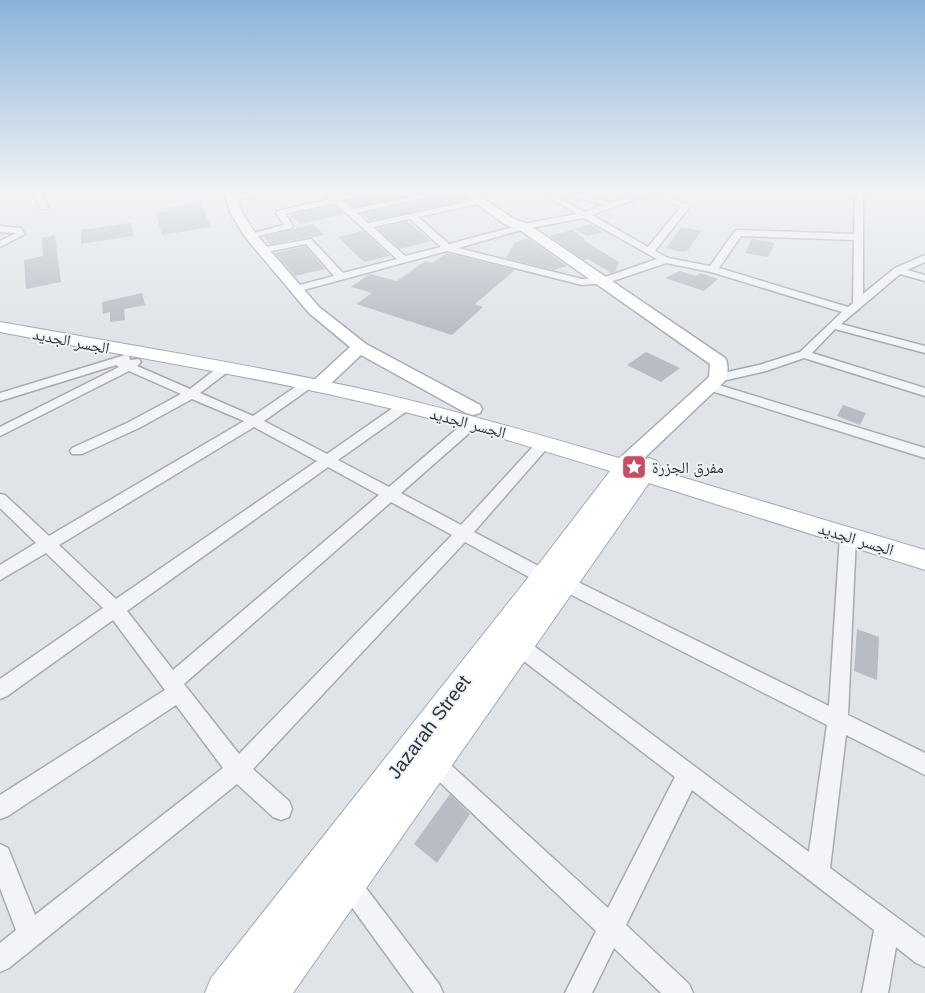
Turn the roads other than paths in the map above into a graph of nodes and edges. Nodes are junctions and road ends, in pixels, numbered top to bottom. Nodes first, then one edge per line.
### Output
1 (253, 239) edge
2 (382, 239) edge
3 (438, 239) edge
4 (479, 239) edge
5 (542, 239) edge
6 (627, 239) edge
7 (659, 239) edge
8 (733, 239) edge
9 (859, 239) edge
10 (448, 248) junction
11 (262, 250) junction
12 (649, 252) junction
13 (925, 258) edge
14 (404, 260) junction
15 (665, 260) junction
16 (713, 269) junction
17 (898, 270) junction
18 (341, 277) junction
19 (925, 278) edge
20 (603, 281) junction
21 (296, 289) junction
22 (854, 308) junction
23 (0, 316) edge
24 (833, 325) junction
25 (0, 327) edge
26 (360, 347) junction
27 (925, 350) edge
28 (804, 354) junction
29 (130, 360) junction
30 (225, 368) junction
31 (319, 381) junction
32 (714, 382) junction
33 (925, 392) edge
34 (191, 394) junction
35 (0, 397) edge
36 (405, 406) junction
37 (472, 416) junction
38 (254, 422) junction
39 (0, 432) edge
40 (545, 442) junction
41 (77, 452) dead end
42 (925, 453) edge
43 (328, 461) junction
44 (637, 467) junction
45 (390, 495) junction
46 (0, 498) edge
47 (463, 534) junction
48 (848, 536) junction
49 (48, 544) junction
50 (925, 546) edge
51 (925, 560) edge
52 (0, 573) edge
53 (554, 580) junction
54 (116, 610) junction
55 (519, 646) junction
56 (175, 687) junction
57 (0, 690) edge
58 (838, 720) junction
59 (434, 763) junction
60 (925, 764) edge
61 (238, 770) junction
62 (688, 775) junction
63 (0, 808) edge
64 (281, 809) dead end
65 (0, 856) edge
66 (818, 873) junction
67 (348, 883) junction
68 (887, 925) junction
69 (611, 929) junction
70 (30, 935) junction
71 (925, 954) edge
72 (0, 959) edge
73 (226, 993) edge
74 (268, 993) edge
75 (430, 993) edge
76 (578, 993) edge
77 (680, 993) edge
78 (875, 993) edge

1 - 11 street
2 - 14 street
3 - 10 street
4 - 10 street
5 - 20 street
6 - 12 street
7 - 12 street
8 - 16 street
9 - 22 street
10 - 14 street
10 - 20 street
11 - 18 street
11 - 21 street
12 - 15 street
13 - 17 street
14 - 18 street
15 - 16 street
15 - 20 street
16 - 22 street
17 - 19 street
17 - 22 street
18 - 21 street
20 - 32 street
21 - 26 street
22 - 24 street
23 - 31 main road, الجسر الجديد
24 - 27 street
24 - 28 street
25 - 29 main road, الجسر الجديد
26 - 31 street
26 - 37 street
28 - 32 street
28 - 33 street
29 - 30 main road, الجسر الجديد
29 - 34 street
29 - 35 street
29 - 39 street
30 - 31 main road, الجسر الجديد
30 - 34 street
31 - 36 main road, الجسر الجديد
31 - 37 main road, الجسر الجديد
31 - 38 street
32 - 42 street
32 - 44 street
34 - 38 street
34 - 41 street
36 - 37 main road, الجسر الجديد
36 - 43 street
37 - 40 main road, الجسر الجديد
37 - 44 main road, الجسر الجديد
37 - 45 street
38 - 43 street
38 - 49 street
40 - 44 main road, الجسر الجديد
40 - 47 street
43 - 45 street
43 - 54 street
44 - 48 main road, الجسر الجديد
44 - 50 main road, الجسر الجديد
44 - 53 main road, Jazarah Street
45 - 47 street
45 - 56 street
46 - 49 street
47 - 53 street
47 - 61 street
48 - 51 main road, الجسر الجديد
48 - 58 street
49 - 52 street
49 - 54 street
53 - 55 main road, Jazarah Street
53 - 58 street
53 - 73 main road, Jazarah Street
54 - 56 street
54 - 57 street
55 - 59 main road, Jazarah Street
55 - 62 street
56 - 61 street
56 - 63 street
58 - 60 street
58 - 66 street
59 - 67 main road, Jazarah Street
59 - 69 street
61 - 64 street
61 - 70 street
62 - 66 street
62 - 69 street
65 - 70 street
66 - 68 street
67 - 74 main road, Jazarah Street
67 - 75 street
68 - 71 street
68 - 78 street
69 - 76 street
69 - 77 street
70 - 72 street

